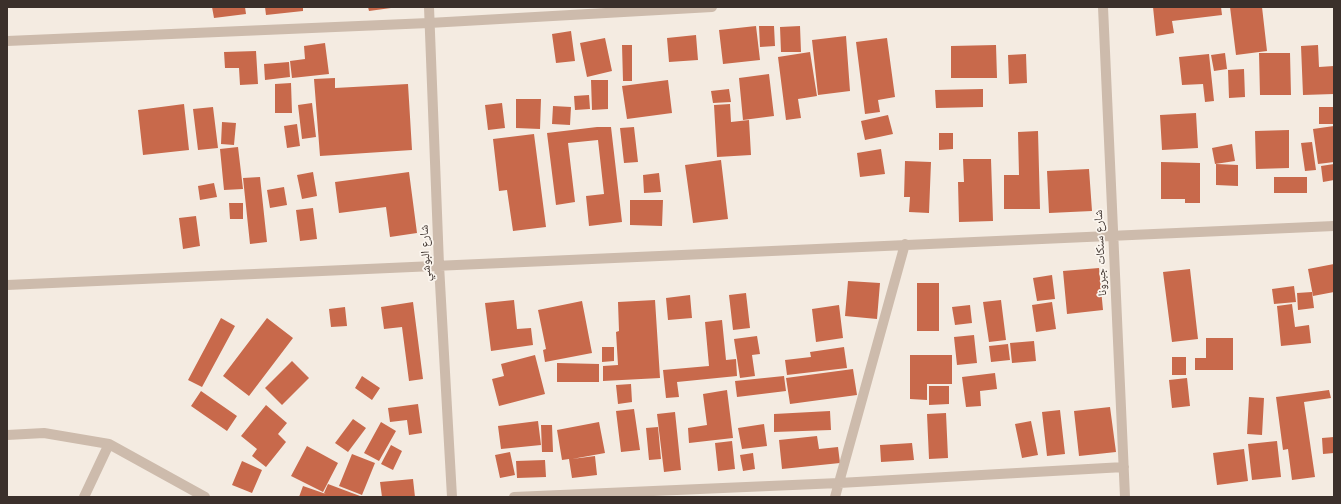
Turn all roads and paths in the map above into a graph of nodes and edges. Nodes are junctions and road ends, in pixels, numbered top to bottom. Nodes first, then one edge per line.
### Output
1 (429, 7) edge
2 (712, 7) edge
3 (1103, 7) edge
4 (430, 23) junction
5 (7, 41) edge
6 (1334, 226) edge
7 (1114, 235) junction
8 (905, 244) junction
9 (439, 265) junction
10 (7, 285) edge
11 (7, 435) edge
12 (109, 444) junction
13 (1124, 467) junction
14 (839, 483) junction
15 (84, 497) edge
16 (205, 497) edge
17 (452, 497) edge
18 (514, 497) edge
19 (835, 497) edge
20 (1125, 497) edge

1 - 4 street, شارع البوشي
2 - 4 street
3 - 7 street, شارع سنكات جبرونا
4 - 5 street
4 - 9 street, شارع البوشي
6 - 7 street
7 - 8 street
7 - 13 street, شارع سنكات جبرونا
8 - 9 street
8 - 14 street
9 - 10 street
9 - 17 street, شارع البوشي
11 - 12 street
12 - 15 street
12 - 16 street
13 - 14 street
13 - 20 street, شارع سنكات جبرونا
14 - 18 street
14 - 19 street

